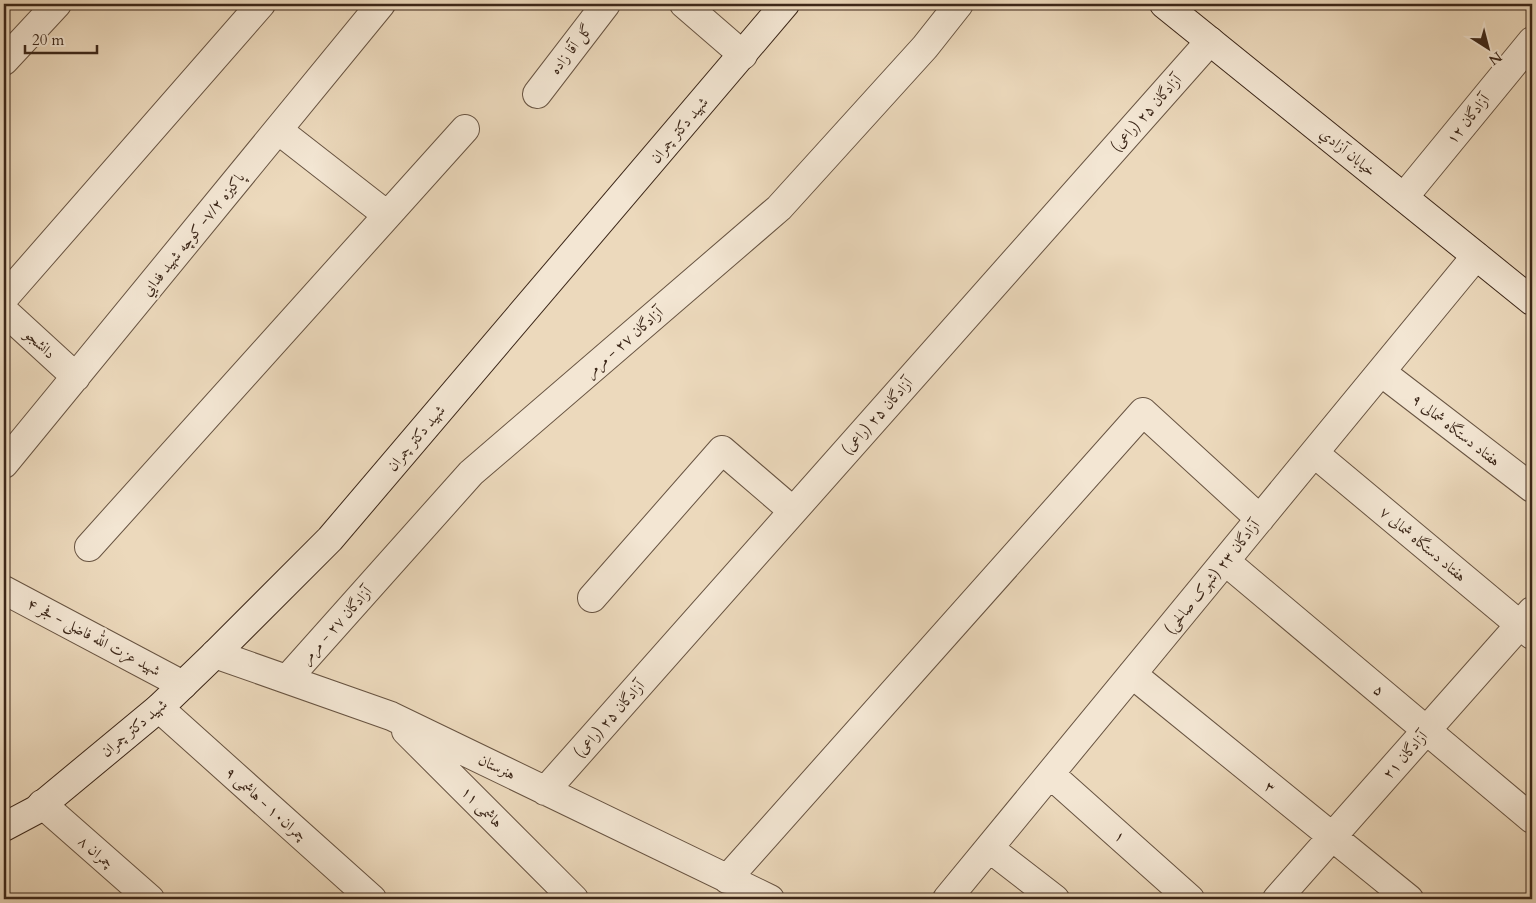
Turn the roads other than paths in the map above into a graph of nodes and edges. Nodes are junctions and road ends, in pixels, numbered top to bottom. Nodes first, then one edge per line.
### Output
1 (57, 4) edge
2 (261, 4) edge
3 (381, 4) edge
4 (606, 4) edge
5 (684, 4) edge
6 (785, 4) edge
7 (960, 4) edge
8 (1164, 4) edge
9 (1532, 40) edge
10 (1210, 41) junction
11 (743, 55) junction
12 (4, 61) edge
13 (536, 94) dead end
14 (465, 128) dead end
15 (278, 130) junction
16 (1404, 197) junction
17 (387, 215) junction
18 (1476, 256) junction
19 (1531, 297) edge
20 (4, 298) edge
21 (4, 311) edge
22 (1381, 372) junction
23 (76, 377) junction
24 (1314, 454) junction
25 (4, 464) edge
26 (1532, 488) edge
27 (793, 511) junction
28 (1260, 519) junction
29 (89, 547) dead end
30 (1225, 561) junction
31 (4, 590) edge
32 (592, 598) dead end
33 (1528, 624) edge
34 (216, 654) junction
35 (1132, 674) junction
36 (288, 678) junction
37 (184, 685) junction
38 (159, 708) junction
39 (391, 716) junction
40 (1427, 730) junction
41 (1050, 774) junction
42 (545, 791) junction
43 (42, 804) junction
44 (1532, 819) edge
45 (5, 824) edge
46 (1332, 837) junction
47 (990, 848) junction
48 (727, 879) junction
49 (150, 899) edge
50 (372, 899) edge
51 (574, 899) edge
52 (770, 899) edge
53 (947, 899) edge
54 (1055, 899) edge
55 (1190, 899) edge
56 (1277, 899) edge
57 (1409, 899) edge

1 - 12 street
2 - 20 street
3 - 15 street, پاکیزه ۷/۲- كوچه شهيد فدايي
4 - 13 street, گل آقا زاده
5 - 11 street
6 - 11 street, شهید دکتر چمران
7 - 36 street, آزادگان ۲۷ - مرمر
8 - 10 street, خيابان آزادي
9 - 16 street, آزادگان ۱۲
10 - 16 street, خيابان آزادي
10 - 27 street, آزادگان ۲۵ (راعی)
11 - 34 street, شهید دکتر چمران
14 - 17 street
15 - 17 street
15 - 23 street, پاکیزه ۷/۲- كوچه شهيد فدايي
16 - 18 street, خيابان آزادي
17 - 29 street
18 - 19 street, خيابان آزادي
18 - 22 street, آزادگان ۲۳ (شهرک صالحی)
21 - 23 street, دانشجو
22 - 24 street, آزادگان ۲۳ (شهرک صالحی)
22 - 26 street, هفتاد دستگاه شمالی ۹
23 - 25 street, پاکیزه ۷/۲- كوچه شهيد فدايي
24 - 28 street, آزادگان ۲۳ (شهرک صالحی)
24 - 33 street, هفتاد دستگاه شمالی ۷
27 - 32 street
27 - 42 street, آزادگان ۲۵ (راعی)
28 - 30 street, آزادگان ۲۳ (شهرک صالحی)
28 - 48 street
30 - 35 street, آزادگان ۲۳ (شهرک صالحی)
30 - 40 street, ۵
31 - 37 street, شهید عزت الله فاضلی - فجر ۴
33 - 40 street, آزادگان ۲۱
34 - 36 street, هنرستان
34 - 37 street, شهید دکتر چمران
35 - 41 street, آزادگان ۲۳ (شهرک صالحی)
35 - 46 street, ۳
36 - 39 street, هنرستان
37 - 38 street, شهید دکتر چمران
38 - 43 street, شهید دکتر چمران
38 - 50 street, چمران۱۰ - هاشمی ۹
39 - 42 street, هنرستان
39 - 51 street, هاشمی ۱۱
40 - 44 street, ۵
40 - 46 street, آزادگان ۲۱
41 - 47 street, آزادگان ۲۳ (شهرک صالحی)
41 - 55 street, ۱
42 - 48 street, هنرستان
43 - 45 street, شهید دکتر چمران
43 - 49 street, چمران ۸
46 - 56 street, آزادگان ۲۱
46 - 57 street, ۳
47 - 53 street, آزادگان ۲۳ (شهرک صالحی)
47 - 54 street
48 - 52 street, هنرستان

